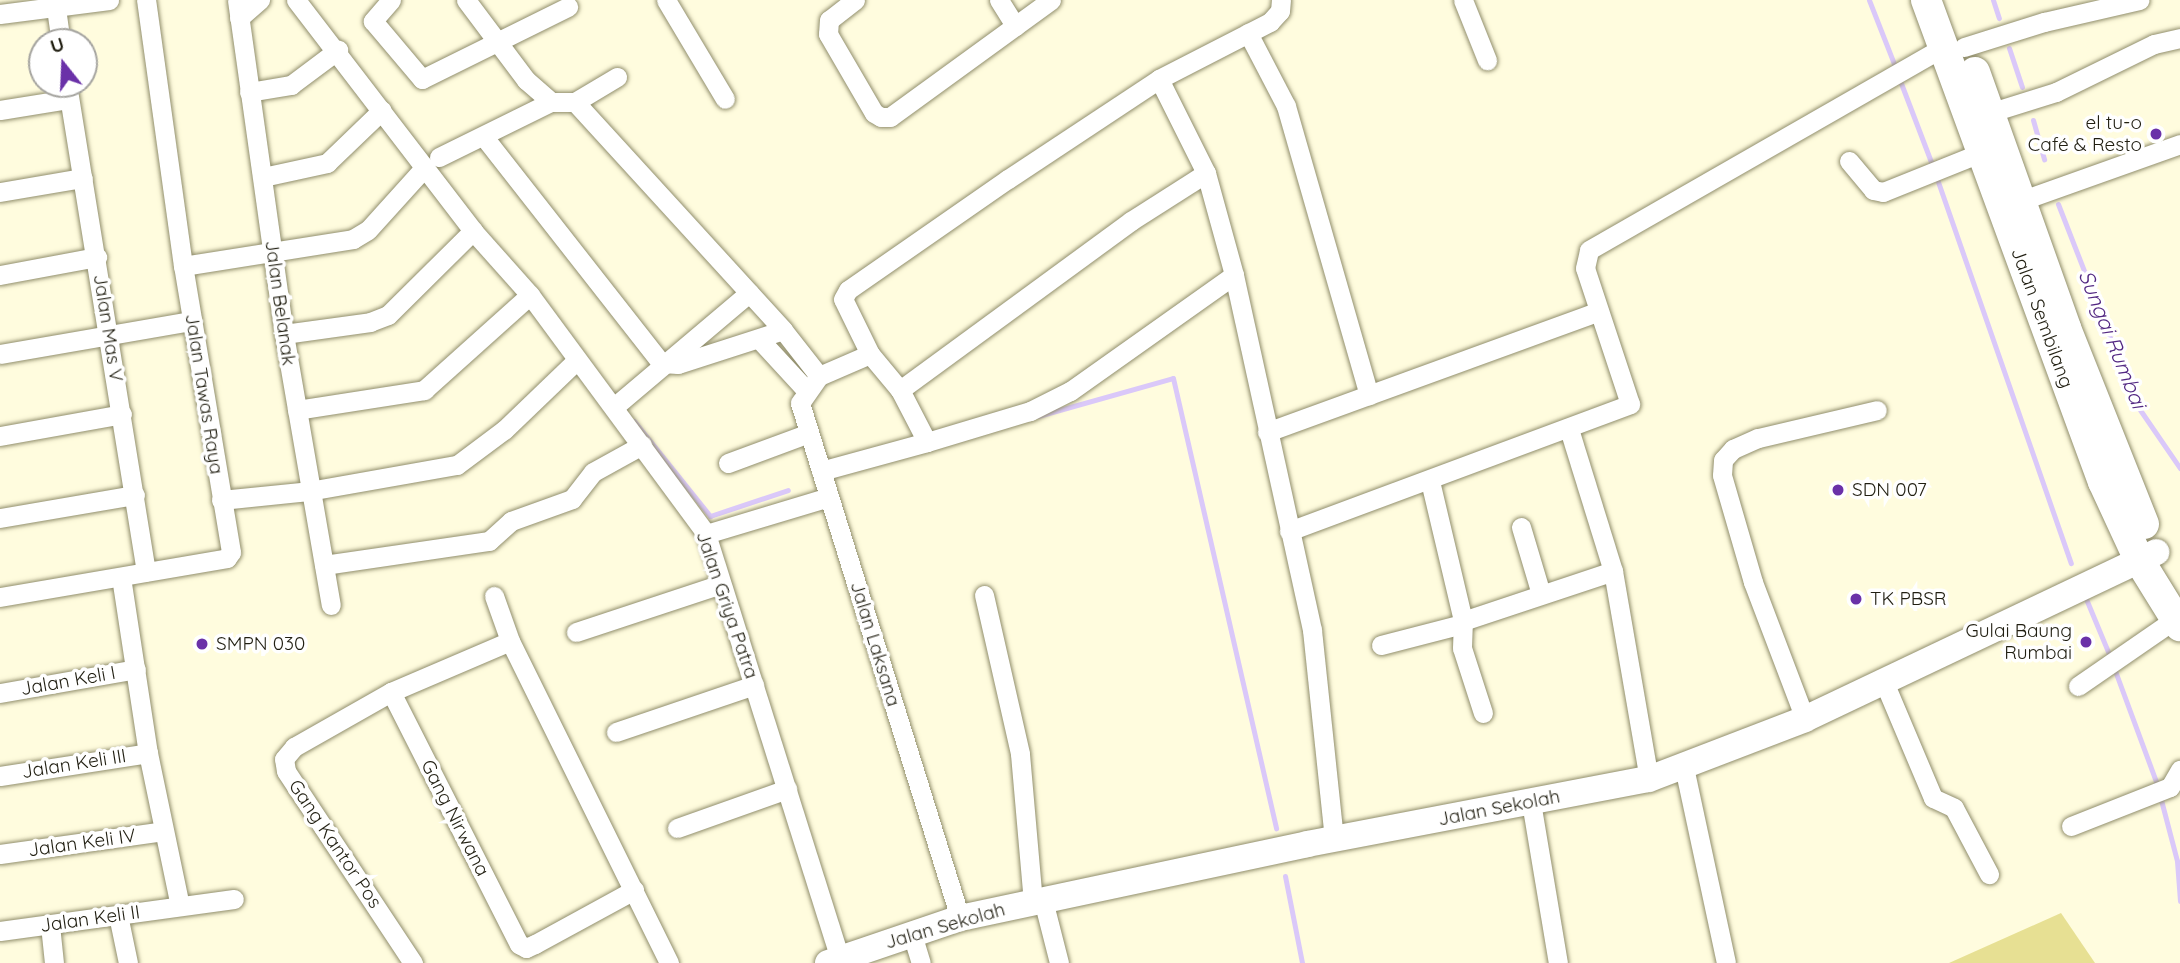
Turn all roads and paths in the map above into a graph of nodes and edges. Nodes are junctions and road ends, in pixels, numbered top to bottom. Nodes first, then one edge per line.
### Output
1 (109, 0) edge
2 (146, 0) edge
3 (260, 0) edge
4 (296, 0) edge
5 (391, 0) edge
6 (466, 0) edge
7 (666, 0) edge
8 (855, 0) edge
9 (999, 0) edge
10 (1051, 0) edge
11 (1281, 0) edge
12 (1463, 0) edge
13 (1926, 0) edge
14 (1948, 0) edge
15 (2140, 0) edge
16 (568, 7) dead end
17 (56, 8) junction
18 (238, 9) edge
19 (0, 14) edge
20 (1015, 26) junction
21 (59, 28) edge
22 (1248, 33) junction
23 (2180, 38) edge
24 (497, 41) junction
25 (1954, 47) junction
26 (338, 50) junction
27 (1487, 60) dead end
28 (617, 77) dead end
29 (1159, 79) junction
30 (249, 92) junction
31 (43, 98) edge
32 (69, 98) edge
33 (725, 99) dead end
34 (551, 102) junction
35 (575, 102) junction
36 (0, 110) edge
37 (382, 110) junction
38 (1992, 112) junction
39 (484, 137) junction
40 (2180, 144) edge
41 (1985, 151) junction
42 (1849, 161) dead end
43 (432, 162) junction
44 (1206, 173) junction
45 (263, 177) junction
46 (83, 178) junction
47 (0, 192) edge
48 (2023, 200) junction
49 (473, 231) junction
50 (272, 253) junction
51 (97, 257) junction
52 (183, 266) junction
53 (0, 275) edge
54 (1234, 275) junction
55 (748, 293) junction
56 (530, 295) junction
57 (1599, 311) junction
58 (192, 321) junction
59 (783, 330) junction
60 (109, 334) junction
61 (284, 334) junction
62 (760, 340) junction
63 (0, 354) edge
64 (870, 354) junction
65 (576, 361) junction
66 (661, 363) junction
67 (812, 383) junction
68 (900, 390) junction
69 (1369, 395) junction
70 (618, 403) junction
71 (297, 410) junction
72 (1877, 411) dead end
73 (122, 414) junction
74 (1569, 429) junction
75 (1267, 432) junction
76 (809, 433) junction
77 (0, 436) edge
78 (927, 442) junction
79 (642, 445) junction
80 (728, 463) dead end
81 (821, 471) junction
82 (1430, 481) junction
83 (309, 491) junction
84 (135, 495) junction
85 (829, 497) junction
86 (221, 500) junction
87 (0, 518) edge
88 (1521, 527) dead end
89 (1289, 531) junction
90 (706, 534) junction
91 (2147, 556) junction
92 (324, 565) junction
93 (1613, 571) junction
94 (146, 572) junction
95 (121, 577) junction
96 (721, 584) junction
97 (2180, 588) edge
98 (1541, 594) junction
99 (984, 595) dead end
100 (495, 596) dead end
101 (0, 597) edge
102 (331, 605) dead end
103 (2178, 621) edge
104 (1463, 622) junction
105 (576, 632) dead end
106 (510, 641) junction
107 (1381, 645) dead end
108 (136, 669) junction
109 (1884, 682) junction
110 (754, 685) junction
111 (2078, 687) dead end
112 (391, 692) junction
113 (0, 693) edge
114 (1483, 713) dead end
115 (1805, 719) junction
116 (616, 732) dead end
117 (148, 753) junction
118 (1684, 767) junction
119 (0, 776) edge
120 (1649, 779) junction
121 (2175, 779) edge
122 (787, 789) junction
123 (1531, 802) junction
124 (2071, 826) dead end
125 (677, 828) dead end
126 (163, 831) junction
127 (1334, 839) junction
128 (0, 854) edge
129 (1989, 874) dead end
130 (634, 890) junction
131 (234, 899) dead end
132 (1038, 901) junction
133 (180, 906) junction
134 (118, 915) junction
135 (960, 918) junction
136 (50, 925) junction
137 (0, 931) edge
138 (912, 934) junction
139 (834, 961) edge
140 (54, 963) edge
141 (128, 963) edge
142 (413, 963) edge
143 (669, 963) edge
144 (921, 963) edge
145 (1059, 963) edge
146 (1558, 963) edge
147 (1726, 963) edge

1 - 17 street
2 - 52 street, Jalan Tawas Raya
3 - 18 street
4 - 26 street, Jalan Griya Patra
5 - 24 street
6 - 24 street
7 - 33 street
8 - 20 street
9 - 20 street
10 - 20 street
11 - 22 street
12 - 27 street
13 - 25 main road, Jalan Sembilang
14 - 25 main road, Jalan Sembilang
15 - 25 street
16 - 24 street
17 - 19 street
17 - 21 street
18 - 30 street, Jalan Belanak
22 - 29 street
22 - 69 street
23 - 38 street
24 - 34 street
25 - 38 main road, Jalan Sembilang
25 - 41 main road, Jalan Sembilang
25 - 57 street
26 - 30 street
26 - 37 street, Jalan Griya Patra
28 - 35 street
29 - 44 street
29 - 64 street
30 - 45 street, Jalan Belanak
31 - 36 street
32 - 46 street, Jalan Mas V
34 - 35 street
34 - 39 street
35 - 55 street
37 - 43 street, Jalan Griya Patra
37 - 45 street
38 - 48 main road, Jalan Sembilang
39 - 43 street
39 - 66 street
40 - 48 street
41 - 42 street
41 - 91 main road, Jalan Sembilang
43 - 49 street, Jalan Griya Patra
43 - 50 street
44 - 54 street
44 - 68 street
45 - 50 street, Jalan Belanak
46 - 47 street
46 - 51 street, Jalan Mas V
48 - 91 main road, Jalan Sembilang
49 - 56 street, Jalan Griya Patra
49 - 61 street
50 - 52 street
50 - 61 street, Jalan Belanak
51 - 53 street
51 - 60 street, Jalan Mas V
52 - 58 street, Jalan Tawas Raya
54 - 75 street
54 - 78 street
55 - 59 street
55 - 66 street
56 - 65 street, Jalan Griya Patra
56 - 71 street
57 - 69 street
57 - 74 street
58 - 60 street
58 - 86 street, Jalan Tawas Raya
59 - 62 street
59 - 67 street
60 - 63 street
60 - 73 street, Jalan Mas V
61 - 71 street, Jalan Belanak
62 - 66 street
62 - 67 street
64 - 67 street
64 - 68 street
65 - 70 street, Jalan Griya Patra
65 - 83 street
66 - 70 street
67 - 76 street, Jalan Laksana
68 - 78 street
69 - 75 street
70 - 79 street, Jalan Griya Patra
71 - 83 street, Jalan Belanak
72 - 115 street
73 - 77 street
73 - 84 street, Jalan Mas V
74 - 82 street
74 - 93 street
75 - 89 street
76 - 80 street
76 - 81 street, Jalan Laksana
78 - 81 street
79 - 90 street, Jalan Griya Patra
79 - 92 street
81 - 85 street, Jalan Laksana
82 - 89 street
82 - 104 street
83 - 86 street
83 - 92 street, Jalan Belanak
84 - 87 street
84 - 94 street, Jalan Mas V
85 - 90 street
85 - 135 street, Jalan Laksana
86 - 94 street, Jalan Tawas Raya
88 - 98 street
89 - 127 street
90 - 96 street, Jalan Griya Patra
91 - 97 main road, Jalan Sembilang
91 - 103 main road, Jalan Sembilang
91 - 109 street, Jalan Sekolah
92 - 102 street, Jalan Belanak
93 - 98 street
93 - 120 street
94 - 95 street, Jalan Tawas Raya
95 - 101 street, Jalan Tawas Raya
95 - 108 street
96 - 105 street
96 - 110 street, Jalan Griya Patra
98 - 104 street
99 - 132 street
100 - 106 street
103 - 111 street
104 - 107 street
104 - 114 street
106 - 112 street
106 - 130 street
108 - 113 street, Jalan Keli I
108 - 117 street
109 - 115 street, Jalan Sekolah
109 - 129 street
110 - 116 street
110 - 122 street, Jalan Griya Patra
112 - 130 street, Gang Nirwana
112 - 142 street, Gang Kantor Pos
115 - 118 street, Jalan Sekolah
117 - 119 street, Jalan Keli III
117 - 126 street
118 - 120 street, Jalan Sekolah
118 - 147 street
120 - 123 street, Jalan Sekolah
121 - 124 street
122 - 125 street
122 - 139 street, Jalan Griya Patra
123 - 127 street, Jalan Sekolah
123 - 146 street
126 - 128 street, Jalan Keli IV
126 - 133 street
127 - 132 street, Jalan Sekolah
130 - 143 street
131 - 133 street, Jalan Keli II
132 - 135 street, Jalan Sekolah
132 - 145 street
133 - 134 street, Jalan Keli II
134 - 136 street, Jalan Keli II
134 - 141 street
135 - 138 street, Jalan Sekolah
136 - 137 street, Jalan Keli II
136 - 140 street
138 - 139 street, Jalan Sekolah
138 - 144 street

